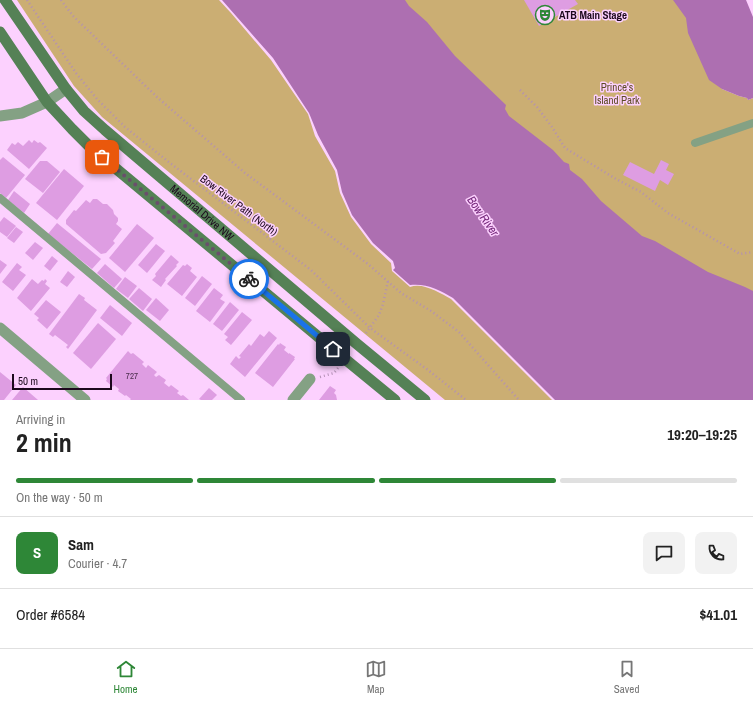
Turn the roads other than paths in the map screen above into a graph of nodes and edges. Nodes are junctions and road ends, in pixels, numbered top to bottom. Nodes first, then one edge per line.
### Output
1 (5, 0) edge
2 (0, 32) edge
3 (66, 90) junction
4 (47, 102) junction
5 (0, 116) edge
6 (753, 123) edge
7 (695, 143) dead end
8 (0, 198) edge
9 (0, 328) edge
10 (310, 379) road end
11 (85, 400) edge
12 (241, 400) edge
13 (293, 400) edge
14 (395, 400) edge
15 (425, 400) edge

1 - 3 main road, Memorial Drive NW
2 - 4 main road, Memorial Drive NW
3 - 4 street
3 - 15 main road, Memorial Drive NW
4 - 5 street
4 - 14 main road, Memorial Drive NW
6 - 7 lane
8 - 12 lane
9 - 11 street
10 - 13 street

